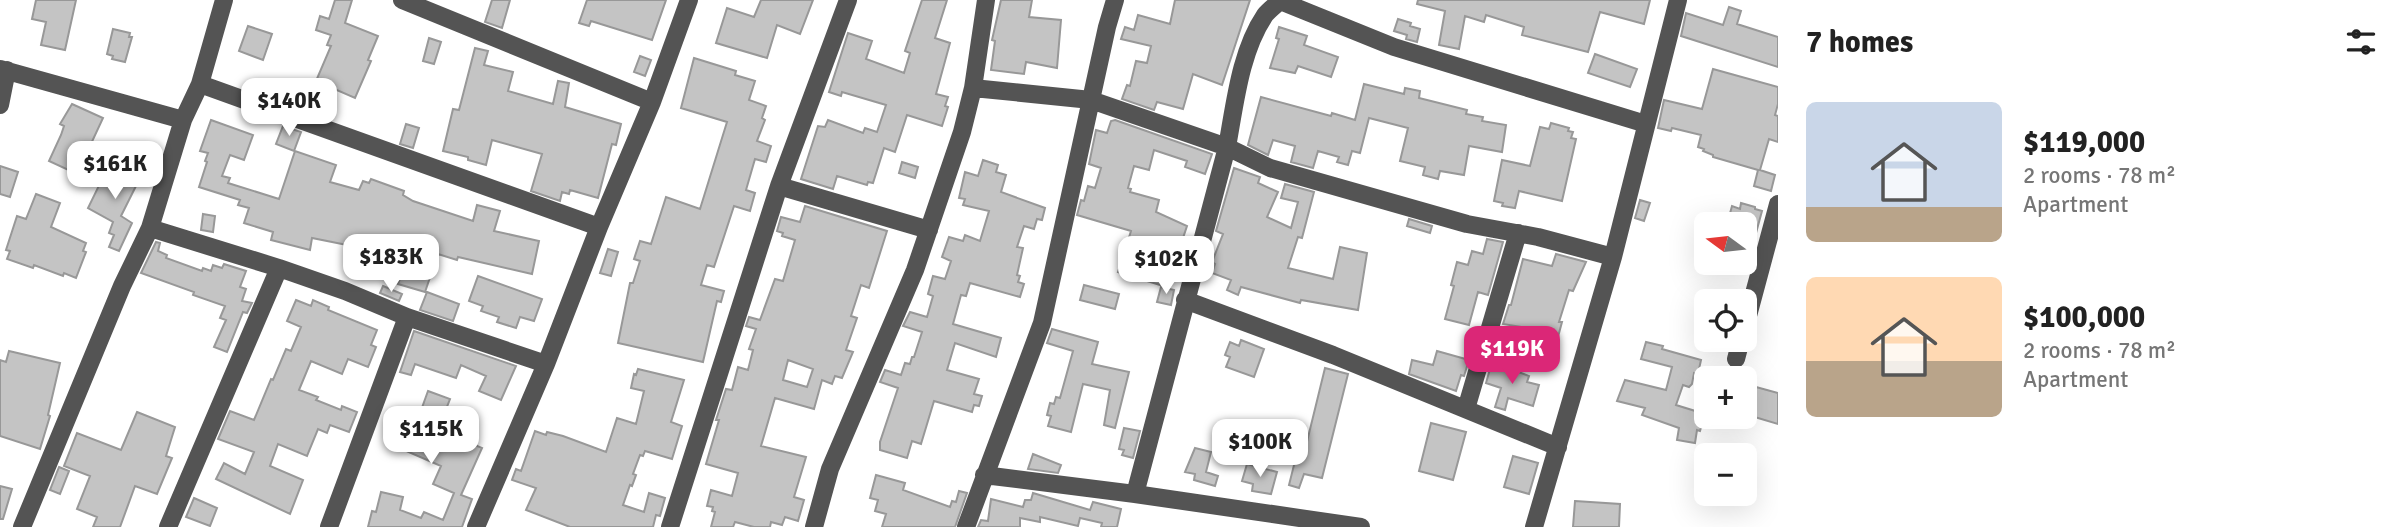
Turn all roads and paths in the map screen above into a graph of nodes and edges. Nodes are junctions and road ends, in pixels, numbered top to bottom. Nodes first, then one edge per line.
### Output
1 (224, 0) edge
2 (402, 0) edge
3 (689, 0) edge
4 (848, 0) edge
5 (986, 0) edge
6 (1115, 0) edge
7 (1281, 0) edge
8 (1678, 0) edge
9 (3, 69) edge
10 (200, 84) junction
11 (972, 89) junction
12 (1091, 100) junction
13 (652, 102) junction
14 (0, 105) edge
15 (183, 120) junction
16 (1646, 124) junction
17 (1227, 147) junction
18 (779, 186) junction
19 (1778, 204) edge
20 (599, 227) junction
21 (150, 228) junction
22 (929, 230) junction
23 (1518, 233) junction
24 (1613, 257) junction
25 (279, 268) junction
26 (1755, 289) edge
27 (1185, 300) junction
28 (407, 317) junction
29 (1738, 352) edge
30 (1736, 359) dead end
31 (546, 364) junction
32 (1466, 410) junction
33 (1558, 447) junction
34 (984, 475) junction
35 (1135, 494) junction
36 (22, 527) edge
37 (168, 527) edge
38 (329, 527) edge
39 (476, 527) edge
40 (670, 527) edge
41 (814, 527) edge
42 (966, 527) edge
43 (1361, 527) edge
44 (1534, 527) edge

1 - 10 street
2 - 13 street
3 - 13 street
4 - 18 street
5 - 11 street
6 - 12 street
7 - 16 street
7 - 17 street
8 - 16 street
9 - 14 street
9 - 15 street
10 - 15 street
10 - 20 street
11 - 12 street
11 - 22 street
12 - 17 street
12 - 34 street
13 - 20 street
15 - 21 street
16 - 24 street
17 - 23 street
17 - 27 street
18 - 22 street
18 - 40 street
19 - 26 street
20 - 31 street
21 - 25 street
21 - 36 street
22 - 41 street
23 - 24 street
23 - 32 street
24 - 33 street
25 - 28 street
25 - 37 street
27 - 32 street
27 - 35 street
28 - 31 street
28 - 38 street
29 - 30 street
31 - 39 street
32 - 33 street
33 - 44 street
34 - 35 street
34 - 42 street
35 - 43 street

